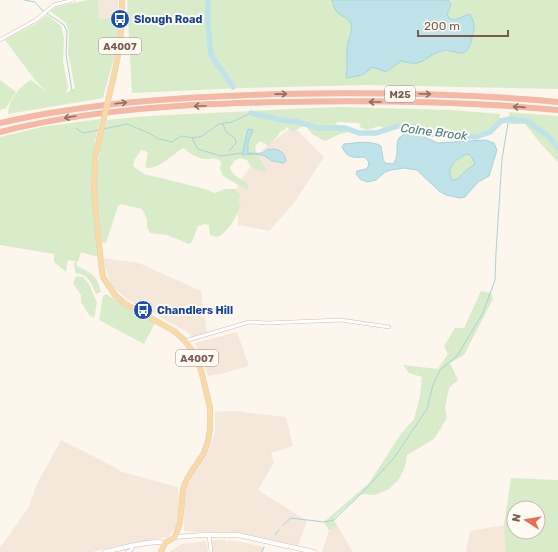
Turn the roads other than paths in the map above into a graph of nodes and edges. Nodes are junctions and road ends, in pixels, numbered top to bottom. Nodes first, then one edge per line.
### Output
1 (73, 0) edge
2 (122, 0) edge
3 (0, 40) edge
4 (558, 102) edge
5 (558, 110) edge
6 (0, 123) edge
7 (0, 132) edge
8 (389, 327) dead end
9 (185, 341) junction
10 (210, 535) junction
11 (175, 537) junction
12 (164, 542) junction
13 (133, 546) junction
14 (105, 552) edge
15 (128, 552) edge
16 (161, 552) edge
17 (211, 552) edge
18 (314, 552) edge

1 - 3 street
2 - 9 main road, A4007, bridge
6 -> 4 highway, M25
5 -> 7 highway, M25
8 - 9 street
9 - 11 main road, A4007
10 - 11 street
10 - 17 street
10 - 18 street
11 - 12 main road
12 - 13 street
12 - 16 main road
13 - 14 street
13 - 15 street

